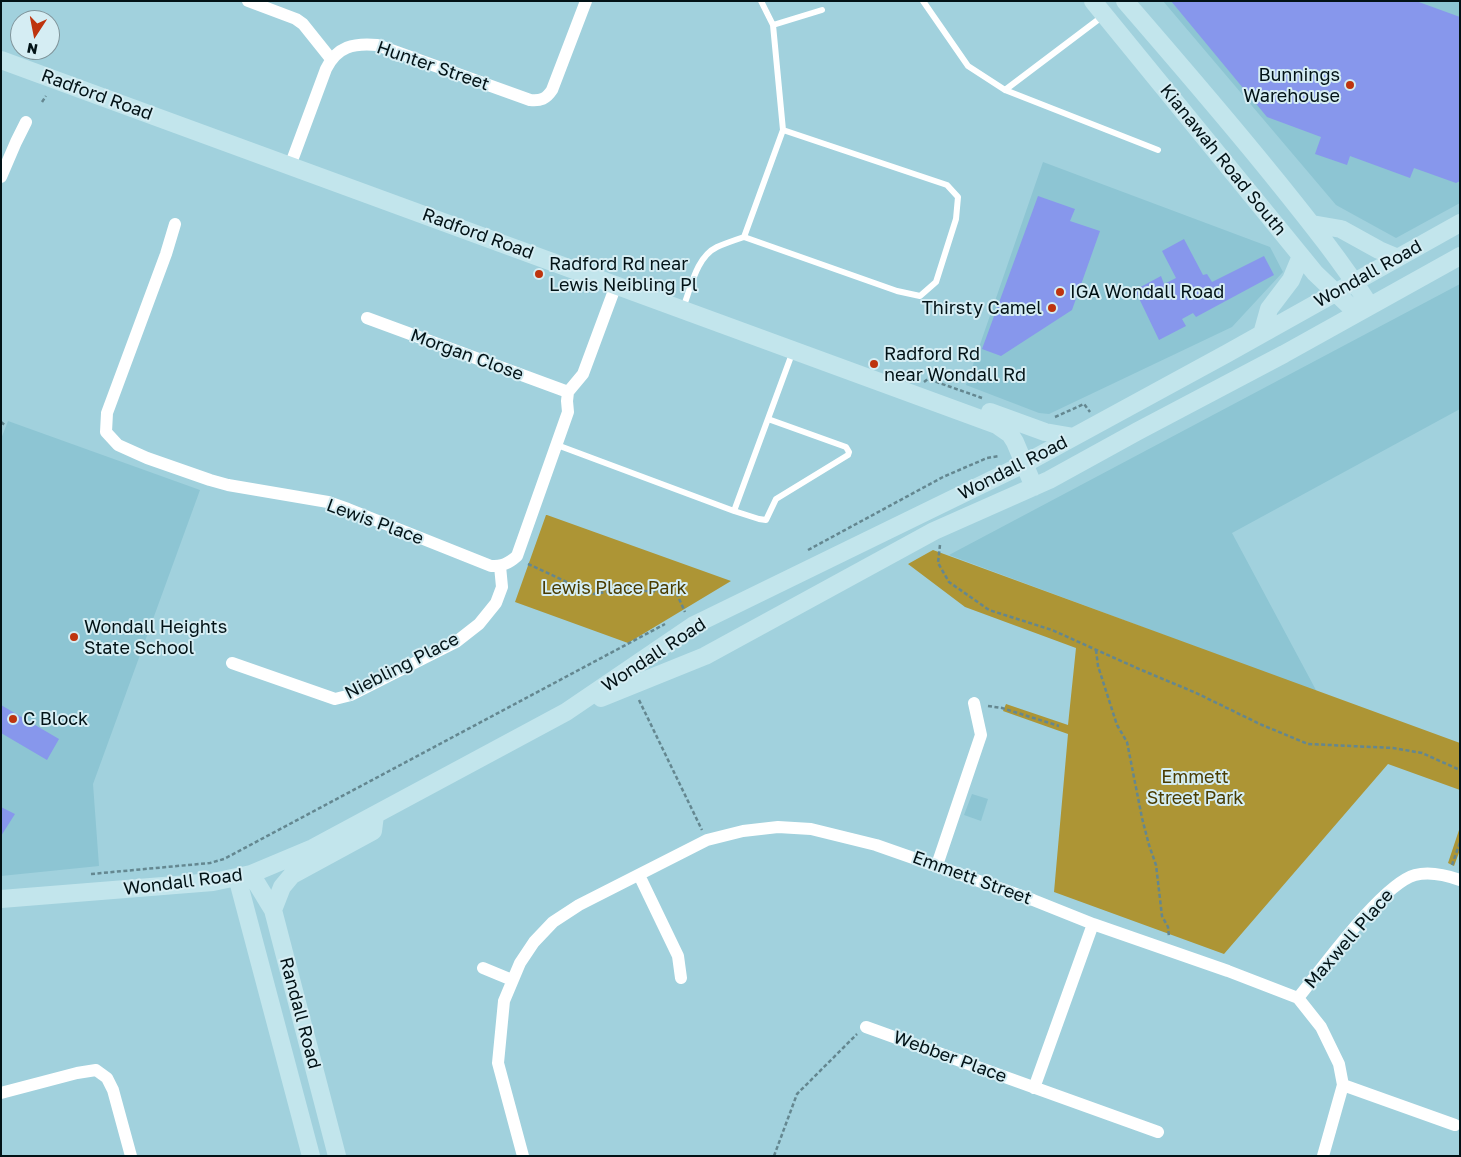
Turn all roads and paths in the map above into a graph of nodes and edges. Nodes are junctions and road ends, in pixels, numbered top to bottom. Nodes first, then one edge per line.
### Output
1 (248, 1) edge
2 (586, 1) edge
3 (761, 1) edge
4 (923, 1) edge
5 (1093, 1) edge
6 (1125, 1) edge
7 (822, 10) dead end
8 (1104, 15) junction
9 (773, 25) junction
10 (331, 59) junction
11 (1, 60) edge
12 (1005, 90) junction
13 (46, 96) dead end
14 (42, 102) dead end
15 (26, 122) dead end
16 (782, 130) junction
17 (1158, 150) dead end
18 (290, 166) junction
19 (1, 177) edge
20 (1460, 223) edge
21 (175, 224) dead end
22 (1312, 224) junction
23 (744, 237) junction
24 (1301, 256) junction
25 (1460, 256) edge
26 (1398, 258) junction
27 (1354, 282) junction
28 (616, 285) junction
29 (1335, 294) junction
30 (682, 309) junction
31 (1363, 310) junction
32 (367, 318) dead end
33 (1262, 334) junction
34 (794, 350) junction
35 (568, 392) junction
36 (957, 410) junction
37 (768, 419) junction
38 (1, 422) edge
39 (6, 426) dead end
40 (1074, 437) junction
41 (556, 446) junction
42 (999, 456) dead end
43 (1024, 464) junction
44 (1034, 487) junction
45 (734, 510) junction
46 (940, 543) dead end
47 (801, 554) dead end
48 (517, 556) junction
49 (500, 566) junction
50 (667, 623) dead end
51 (685, 623) junction
52 (1096, 650) junction
53 (705, 656) junction
54 (232, 663) dead end
55 (638, 700) dead end
56 (974, 703) joint
57 (566, 712) junction
58 (1059, 726) dead end
59 (1460, 770) edge
60 (375, 815) junction
61 (707, 840) junction
62 (1460, 842) edge
63 (937, 865) junction
64 (90, 874) dead end
65 (639, 875) junction
66 (244, 876) junction
67 (1454, 878) edge
68 (1, 899) edge
69 (273, 910) junction
70 (1094, 924) junction
71 (1170, 935) dead end
72 (483, 968) dead end
73 (681, 978) dead end
74 (512, 980) junction
75 (1298, 998) junction
76 (866, 1027) joint
77 (1343, 1085) junction
78 (1034, 1088) junction
79 (1, 1093) edge
80 (1455, 1125) dead end
81 (1158, 1132) dead end
82 (131, 1156) edge
83 (311, 1156) edge
84 (337, 1156) edge
85 (523, 1156) edge
86 (774, 1156) edge
87 (1323, 1156) edge

1 - 10 street
2 - 10 street, Hunter Street
3 - 9 lane
4 - 12 lane
5 - 8 main road, Kianawah Road South
6 - 22 main road, Kianawah Road South
7 - 9 lane
8 - 12 lane
8 - 24 main road, Kianawah Road South
9 - 16 lane
10 - 18 street
11 - 18 main road, Radford Road
12 - 17 lane
13 - 14 path
15 - 19 street
16 - 23 lane
16 - 23 lane
18 - 28 main road, Radford Road
20 - 26 main road, Wondall Road
21 - 49 street, Lewis Place
22 - 26 main road
22 - 27 main road, Kianawah Road South
23 - 30 lane
24 - 29 main road, Kianawah Road South
24 - 33 main road
25 - 31 main road, Wondall Road
26 - 27 main road, Wondall Road
27 - 29 main road, Wondall Road
27 - 31 main road, Kianawah Road South
28 - 30 main road, Radford Road
28 - 35 street
29 - 31 main road, Kianawah Road South
29 - 33 main road, Wondall Road
30 - 34 main road, Radford Road
31 - 44 main road, Wondall Road
32 - 35 street, Morgan Close
33 - 40 main road, Wondall Road
34 - 36 main road, Radford Road
34 - 37 lane
35 - 41 street
36 - 40 main road
36 - 43 main road, Radford Road
37 - 45 lane
37 - 45 lane
38 - 39 path
40 - 43 main road, Wondall Road
41 - 45 lane
41 - 48 street
42 - 47 path
43 - 44 main road, Radford Road
43 - 51 main road, Wondall Road
44 - 53 main road, Wondall Road
46 - 52 path
48 - 49 street
48 - 51 path
49 - 54 street, Niebling Place
50 - 64 path
51 - 53 main road
51 - 57 main road, Wondall Road
52 - 59 path
52 - 71 path
53 - 57 main road, Wondall Road
55 - 61 path
56 - 58 path
56 - 63 street
57 - 60 main road, Wondall Road
60 - 66 main road, Wondall Road
60 - 69 main road
61 - 63 street, Emmett Street
61 - 65 street, Emmett Street
62 - 67 path
63 - 70 street, Emmett Street
65 - 73 street
65 - 74 street, Emmett Street
66 - 68 main road, Wondall Road
66 - 69 main road, Randall Road
66 - 83 main road, Randall Road
67 - 75 street, Maxwell Place
69 - 84 main road, Randall Road
70 - 75 street, Emmett Street
70 - 78 street
72 - 74 street
74 - 85 street, Emmett Street
75 - 77 street
76 - 78 street, Webber Place
76 - 86 path
77 - 80 street
77 - 87 street
78 - 81 street, Webber Place
79 - 82 street

